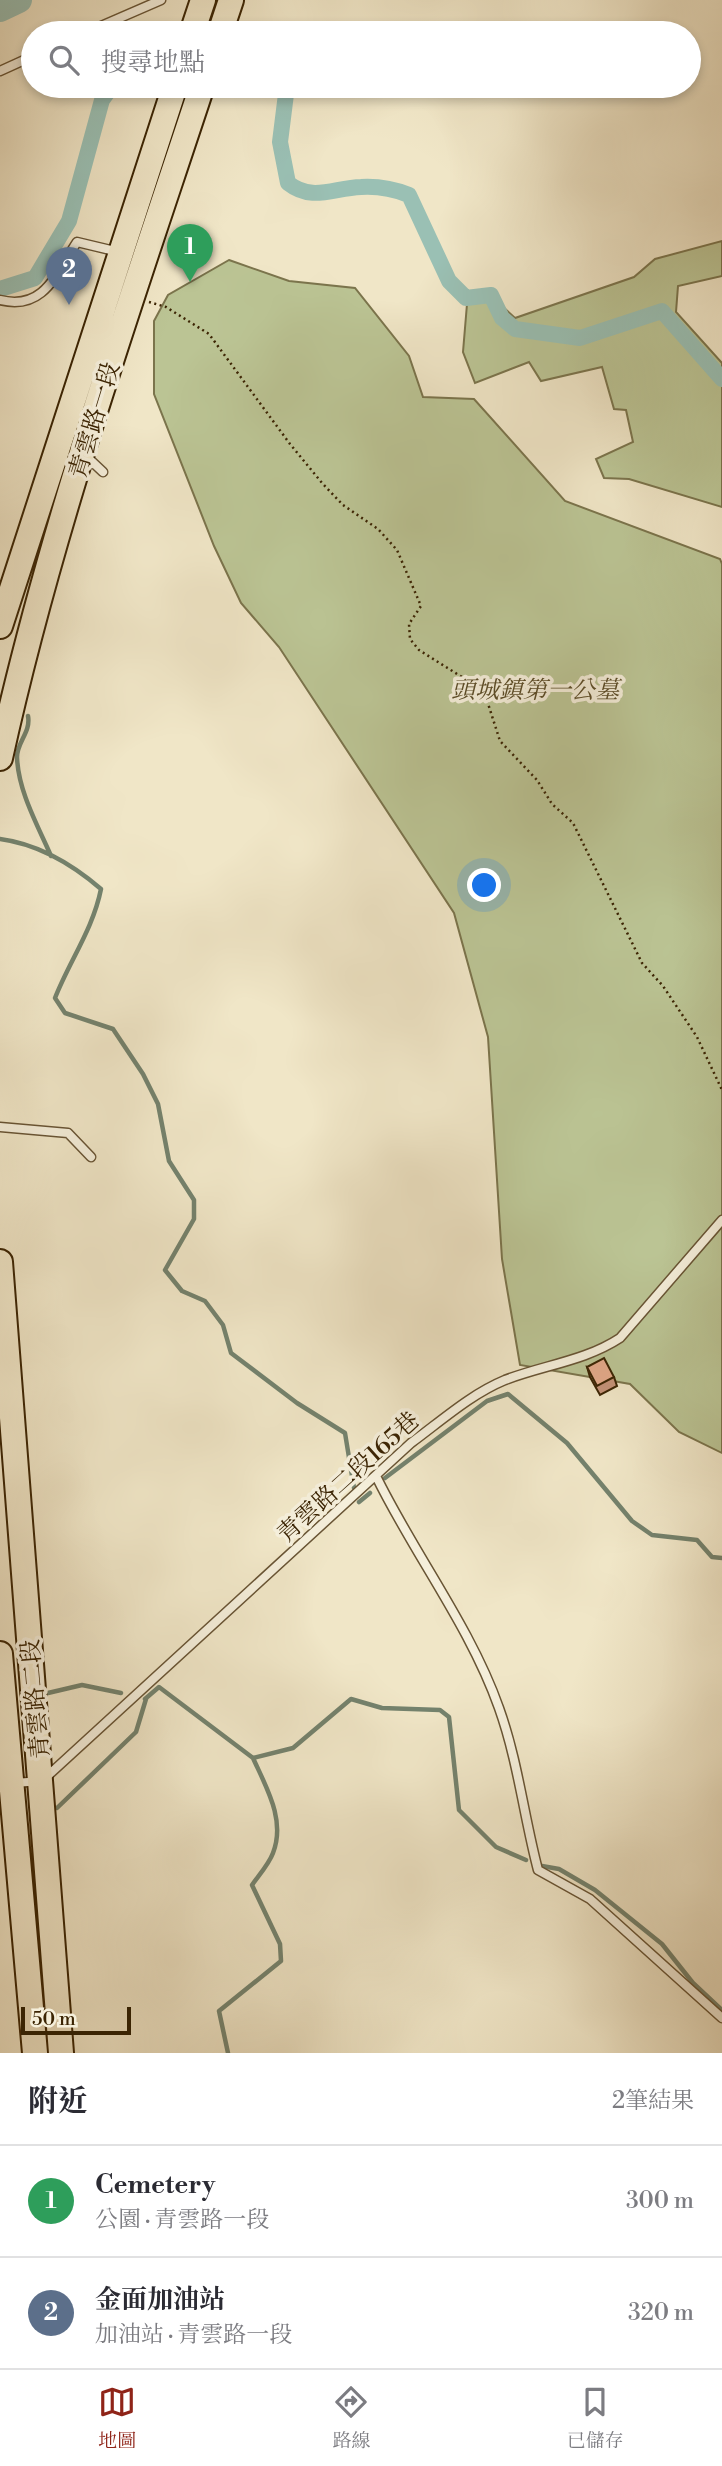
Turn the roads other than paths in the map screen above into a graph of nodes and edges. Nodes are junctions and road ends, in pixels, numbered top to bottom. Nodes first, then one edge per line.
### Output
1 (161, 0) edge
2 (203, 0) edge
3 (231, 0) edge
4 (113, 21) edge
5 (196, 21) edge
6 (224, 21) edge
7 (21, 61) edge
8 (0, 71) edge
9 (172, 98) edge
10 (197, 98) edge
11 (132, 259) junction
12 (0, 300) edge
13 (84, 454) junction
14 (103, 472) dead end
15 (0, 626) edge
16 (0, 758) edge
17 (0, 1127) edge
18 (91, 1157) dead end
19 (722, 1220) edge
20 (0, 1262) edge
21 (376, 1476) junction
22 (0, 1654) edge
23 (42, 1781) junction
24 (12, 1783) junction
25 (36, 2014) junction
26 (722, 2018) edge
27 (34, 2053) edge
28 (61, 2053) edge

1 - 4 lane
2 - 5 main road
3 - 6 main road
7 - 8 lane
9 - 11 main road, 青雲路一段
10 - 11 main road, 青雲路一段
11 - 12 lane
11 - 13 main road, 青雲路一段
11 - 15 main road, 青雲路一段
13 - 14 lane
13 - 16 main road, 青雲路一段
17 - 18 lane
19 - 21 lane, 青雲路二段165巷
20 - 23 main road, 青雲路二段
21 - 23 lane, 青雲路二段165巷
21 - 26 lane
22 - 24 main road, 青雲路二段
23 - 24 lane
23 - 25 main road, 青雲路二段
24 - 25 main road, 青雲路二段
25 - 27 main road, 青雲路二段
25 - 28 main road, 青雲路二段

